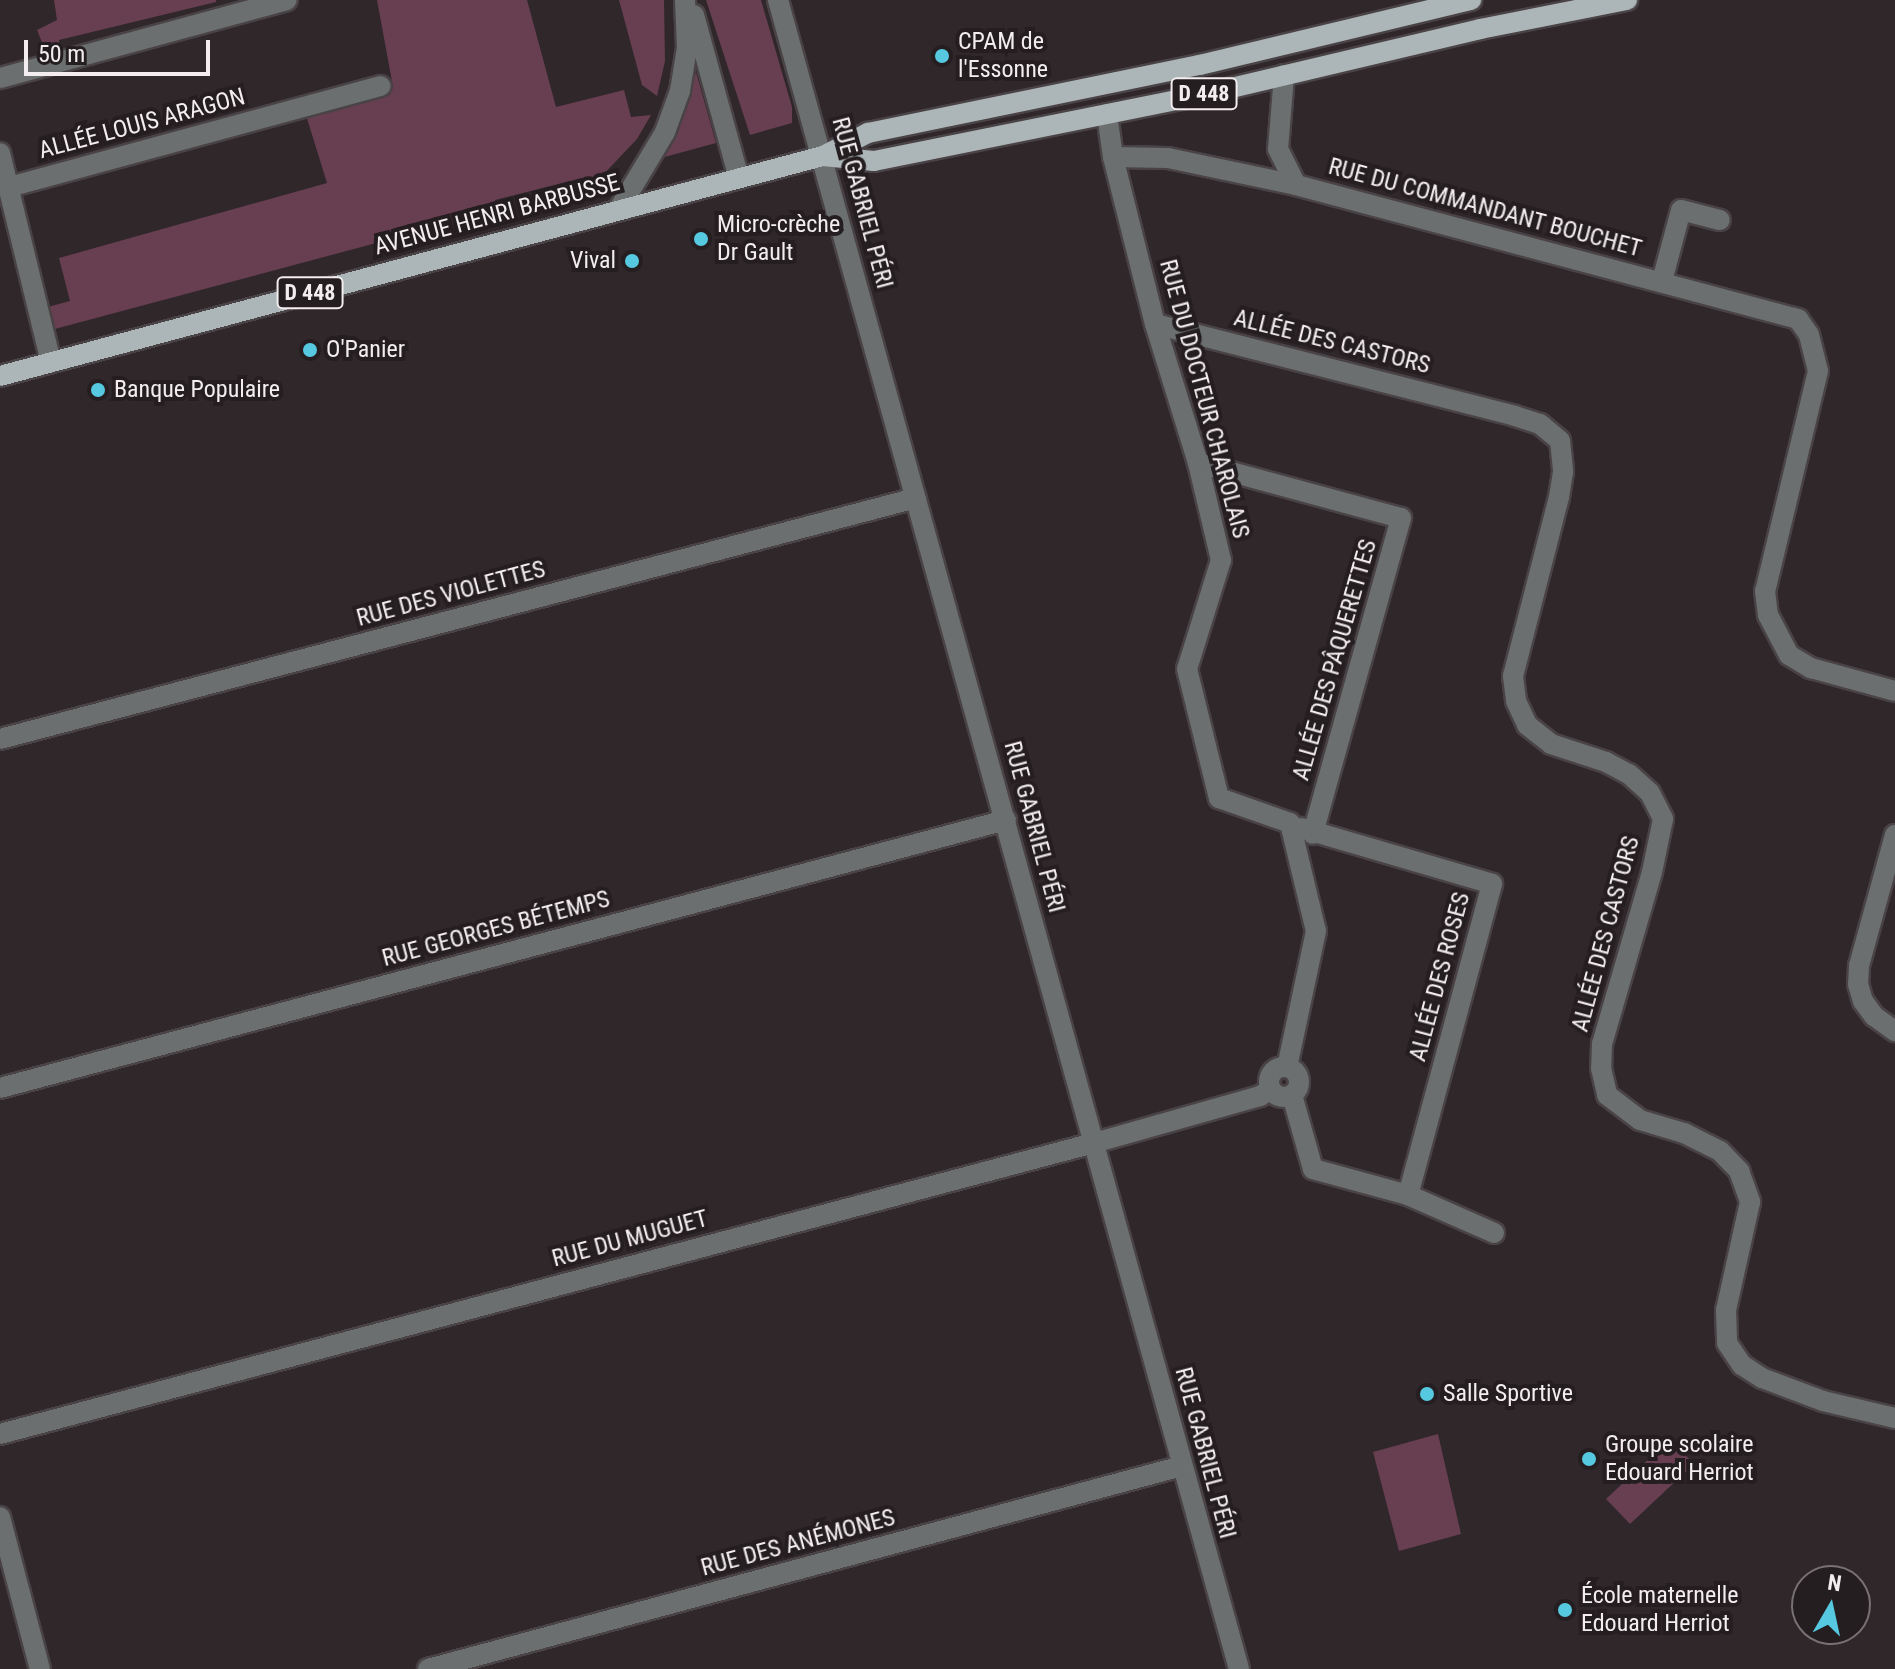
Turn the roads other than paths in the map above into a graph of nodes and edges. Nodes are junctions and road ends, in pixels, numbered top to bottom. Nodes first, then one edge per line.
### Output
1 (287, 0) edge
2 (687, 0) edge
3 (778, 0) edge
4 (1471, 0) edge
5 (1604, 0) edge
6 (1627, 0) edge
7 (1583, 10) junction
8 (1284, 75) junction
9 (0, 78) edge
10 (381, 86) dead end
11 (1107, 114) junction
12 (0, 153) edge
13 (823, 156) junction
14 (1113, 157) junction
15 (739, 178) junction
16 (1296, 185) junction
17 (9, 187) junction
18 (619, 209) junction
19 (1720, 220) dead end
20 (1662, 281) junction
21 (1155, 324) junction
22 (51, 362) junction
23 (0, 376) edge
24 (1198, 463) junction
25 (916, 498) junction
26 (1895, 691) edge
27 (0, 739) edge
28 (1006, 820) junction
29 (1290, 823) junction
30 (1313, 834) junction
31 (1895, 835) edge
32 (1895, 1031) edge
33 (1287, 1067) junction
34 (0, 1088) edge
35 (1271, 1089) junction
36 (1292, 1095) junction
37 (1094, 1143) junction
38 (1408, 1195) junction
39 (1494, 1233) dead end
40 (1895, 1418) edge
41 (0, 1434) edge
42 (1182, 1466) junction
43 (0, 1517) edge
44 (40, 1669) edge
45 (428, 1669) edge
46 (1239, 1669) edge

1 - 9 street
2 - 15 street
2 - 18 street
3 - 13 street, RUE GABRIEL PÉRI
4 - 13 main road, AVENUE HENRI BARBUSSE / D 448
5 - 7 street
6 - 7 main road, AVENUE HENRI BARBUSSE / D 448
7 - 8 main road, AVENUE HENRI BARBUSSE / D 448
8 - 11 main road, AVENUE HENRI BARBUSSE / D 448
8 - 16 street
10 - 17 street, ALLÉE LOUIS ARAGON
11 - 13 main road, AVENUE HENRI BARBUSSE / D 448
11 - 14 street, RUE DU DOCTEUR CHAROLAIS
12 - 17 street
13 - 15 main road, AVENUE HENRI BARBUSSE / D 448
13 - 25 street, RUE GABRIEL PÉRI
14 - 16 street, RUE DU COMMANDANT BOUCHET
14 - 21 street, RUE DU DOCTEUR CHAROLAIS
15 - 18 main road, AVENUE HENRI BARBUSSE / D 448
16 - 20 street, RUE DU COMMANDANT BOUCHET
17 - 22 street
18 - 22 main road, AVENUE HENRI BARBUSSE / D 448
19 - 20 street, RUE DU COMMANDANT BOUCHET
20 - 26 street, RUE DU COMMANDANT BOUCHET
21 - 24 street, RUE DU DOCTEUR CHAROLAIS
21 - 40 street, ALLÉE DES CASTORS
22 - 23 main road, AVENUE HENRI BARBUSSE / D 448
24 - 29 street, RUE DU DOCTEUR CHAROLAIS
24 - 30 street, ALLÉE DES PÂQUERETTES
25 - 27 street, RUE DES VIOLETTES
25 - 28 street, RUE GABRIEL PÉRI
28 - 34 street, RUE GEORGES BÉTEMPS
28 - 37 street, RUE GABRIEL PÉRI
29 - 30 street, ALLÉE DES ROSES
29 - 33 street
30 - 38 street, ALLÉE DES ROSES
31 - 32 street
33 - 35 street
33 - 36 street
35 - 36 street
35 - 37 street, RUE DU MUGUET
36 - 38 street
37 - 41 street, RUE DU MUGUET
37 - 42 street, RUE GABRIEL PÉRI
38 - 39 street
42 - 45 street, RUE DES ANÉMONES
42 - 46 street, RUE GABRIEL PÉRI
43 - 44 street

